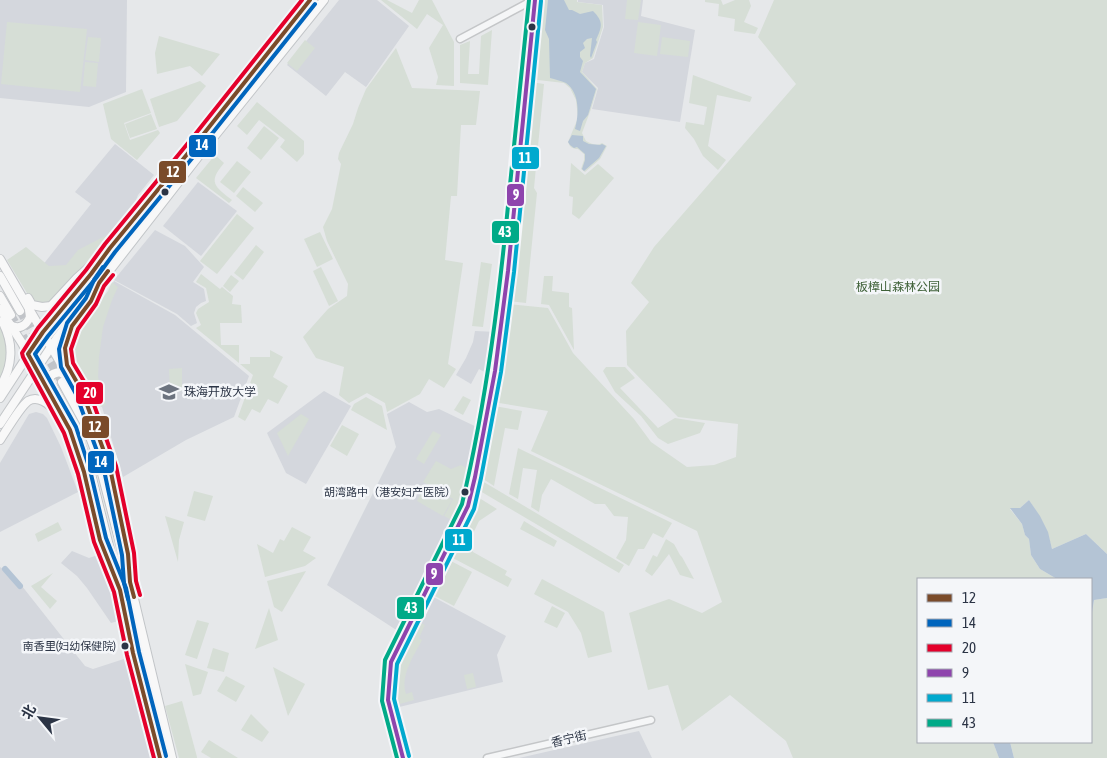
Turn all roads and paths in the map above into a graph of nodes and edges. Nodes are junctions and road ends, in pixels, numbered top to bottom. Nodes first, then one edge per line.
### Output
1 (310, 0) edge
2 (324, 0) edge
3 (534, 0) edge
4 (460, 39) dead end
5 (110, 248) junction
6 (0, 252) edge
7 (0, 259) edge
8 (91, 274) junction
9 (0, 276) edge
10 (99, 283) junction
11 (0, 296) edge
12 (28, 307) junction
13 (0, 309) edge
14 (20, 311) tunnel mouth
15 (11, 315) tunnel mouth
16 (0, 317) edge
17 (10, 325) junction
18 (43, 332) junction
19 (51, 347) junction
20 (28, 354) junction
21 (36, 369) junction
22 (68, 377) junction
23 (62, 382) tunnel mouth
24 (0, 387) edge
25 (50, 388) junction
26 (0, 398) edge
27 (88, 410) junction
28 (0, 424) edge
29 (0, 440) edge
30 (84, 472) junction
31 (130, 582) junction
32 (120, 590) junction
33 (651, 720) dead end
34 (171, 754) edge
35 (159, 756) edge
36 (403, 758) edge
37 (486, 758) edge

1 - 5 main road
2 - 10 main road
3 - 4 street
3 - 36 street
5 - 6 main road
5 - 8 main road
7 - 12 main road
8 - 10 main road
8 - 18 main road
9 - 14 main road
10 - 19 main road
10 - 27 main road
11 - 15 main road
12 - 17 main road
12 - 18 main road
13 - 17 main road
16 - 24 main road
17 - 20 main road
18 - 19 main road
18 - 20 main road
19 - 21 main road
19 - 22 main road
20 - 21 main road
20 - 26 main road
21 - 25 main road
21 - 28 main road
22 - 25 main road
22 - 27 main road
23 - 31 main road
25 - 30 main road
25 - 32 main road
27 - 31 main road
29 - 30 main road
30 - 32 main road
31 - 34 main road
32 - 35 main road
33 - 37 street, 香宁街
34 - 35 main road

